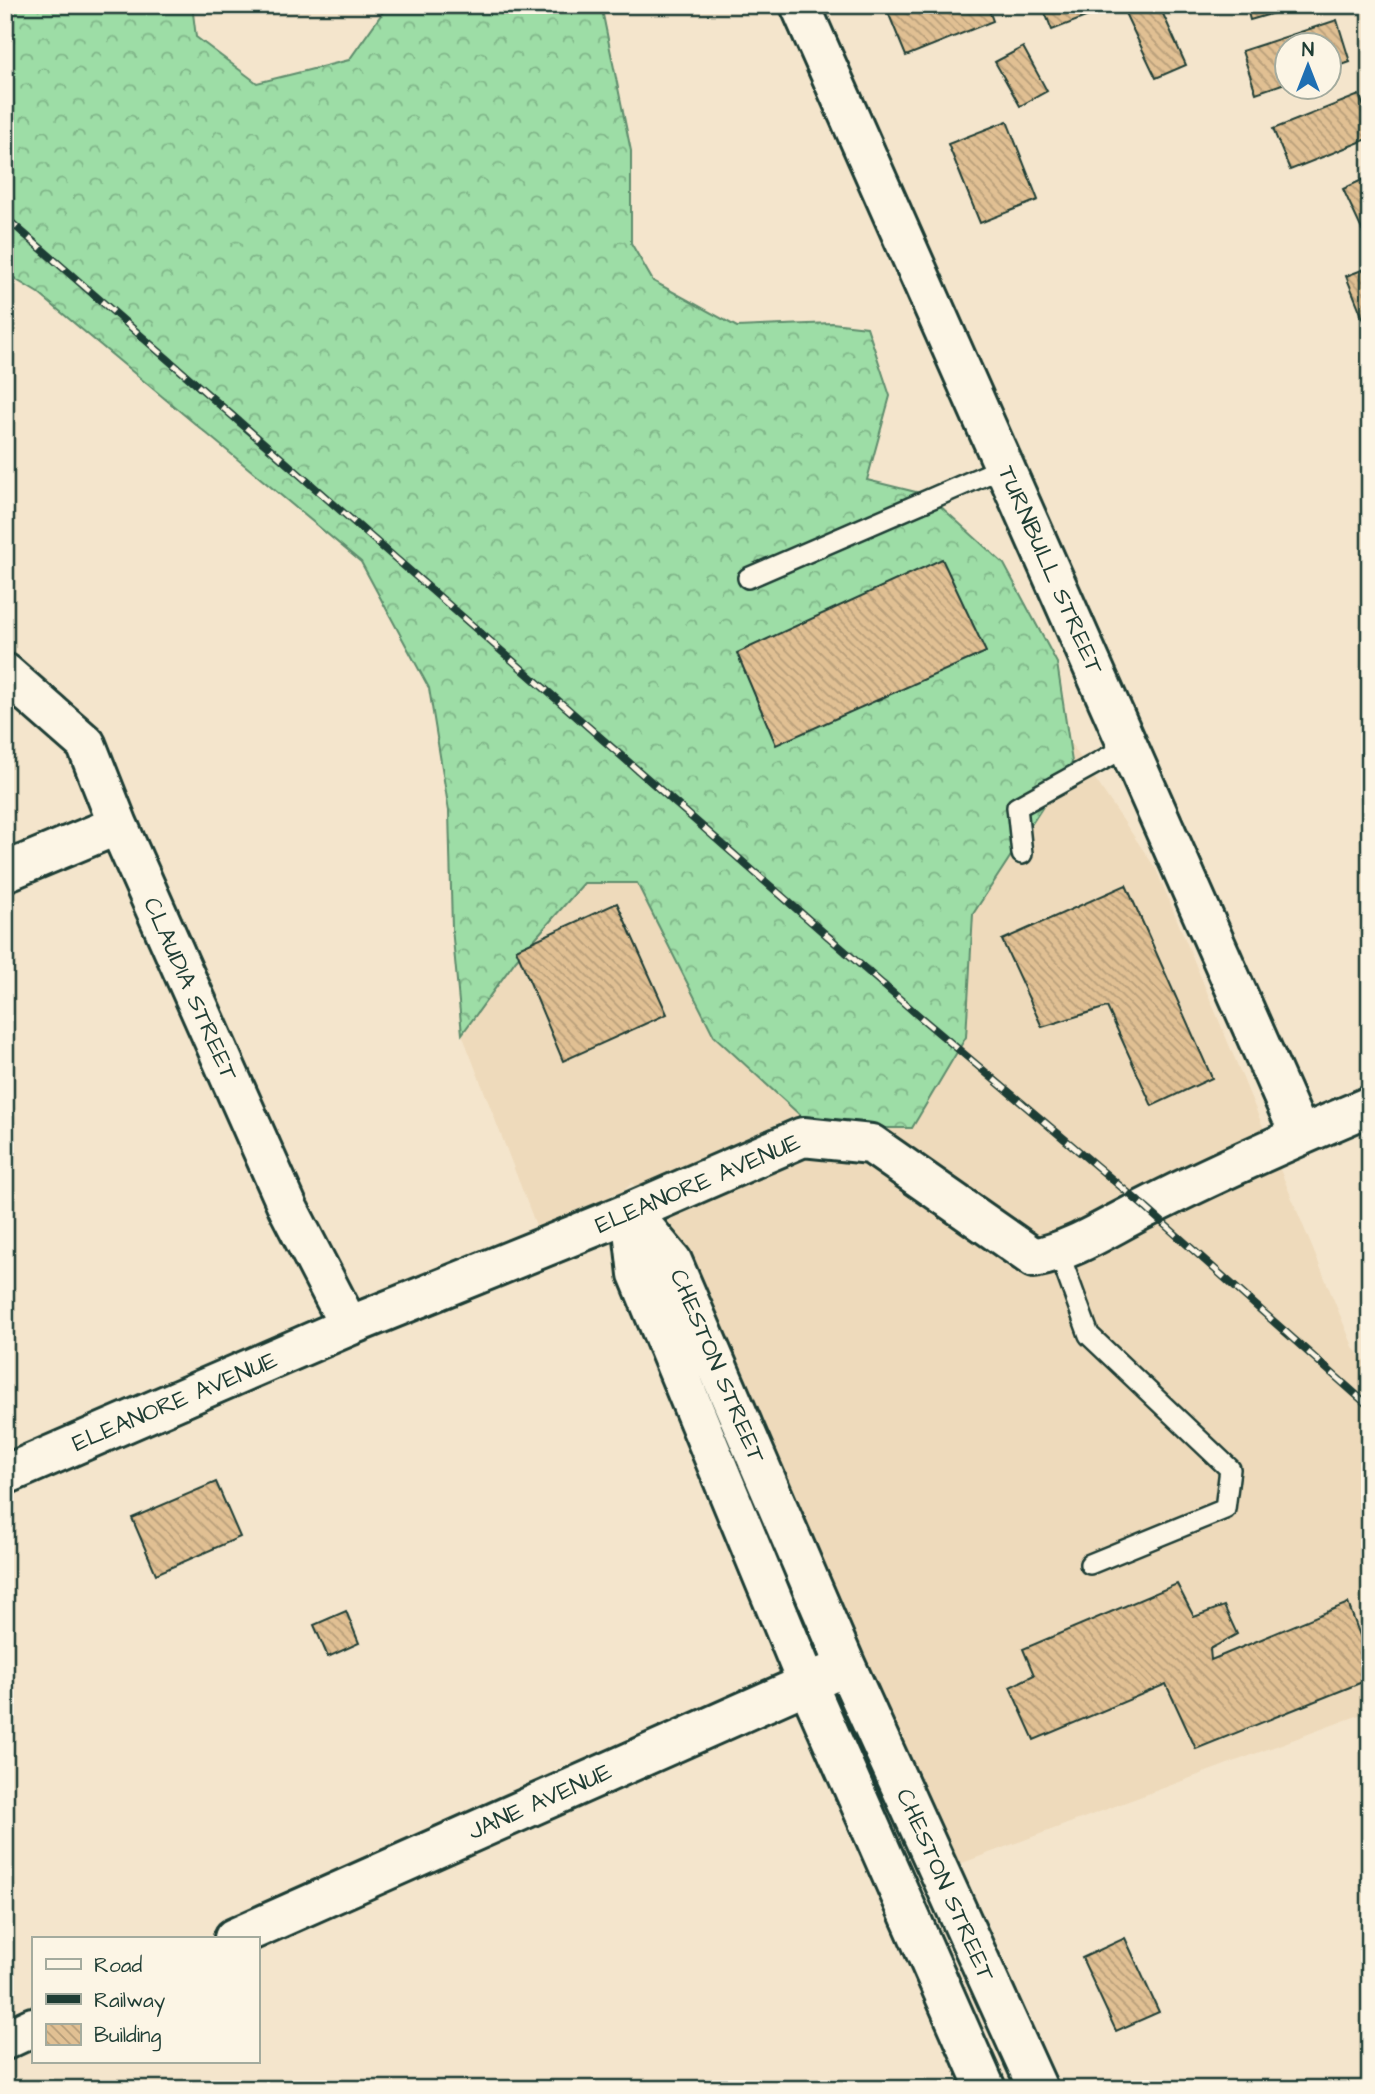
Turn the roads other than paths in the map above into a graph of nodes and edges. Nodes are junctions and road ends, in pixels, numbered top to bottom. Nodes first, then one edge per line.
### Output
1 (800, 5) edge
2 (1004, 467) junction
3 (748, 578) dead end
4 (5, 673) edge
5 (1128, 746) junction
6 (118, 825) junction
7 (1022, 854) dead end
8 (5, 872) edge
9 (1370, 1106) edge
10 (1300, 1135) junction
11 (631, 1212) junction
12 (1059, 1253) junction
13 (349, 1326) junction
14 (5, 1475) edge
15 (1090, 1564) dead end
16 (846, 1666) junction
17 (807, 1684) junction
18 (236, 1937) edge
19 (32, 2027) edge
20 (5, 2040) edge
21 (986, 2089) edge
22 (1038, 2089) edge

1 - 2 street, TURNBULL STREET
2 - 3 lane
2 - 5 street, TURNBULL STREET
4 - 6 street, CLAUDIA STREET
5 - 7 lane
5 - 10 street, TURNBULL STREET
6 - 8 street
6 - 13 street, CLAUDIA STREET
9 - 10 street, ELEANORE AVENUE
10 - 12 street, ELEANORE AVENUE
11 - 12 street, ELEANORE AVENUE
11 - 13 street, ELEANORE AVENUE
11 - 16 street, CHESTON STREET
11 - 17 street, CHESTON STREET
12 - 15 lane
13 - 14 street, ELEANORE AVENUE
16 - 17 street, JANE AVENUE
16 - 22 street, CHESTON STREET
17 - 18 street, JANE AVENUE
17 - 21 street, CHESTON STREET
19 - 20 street

